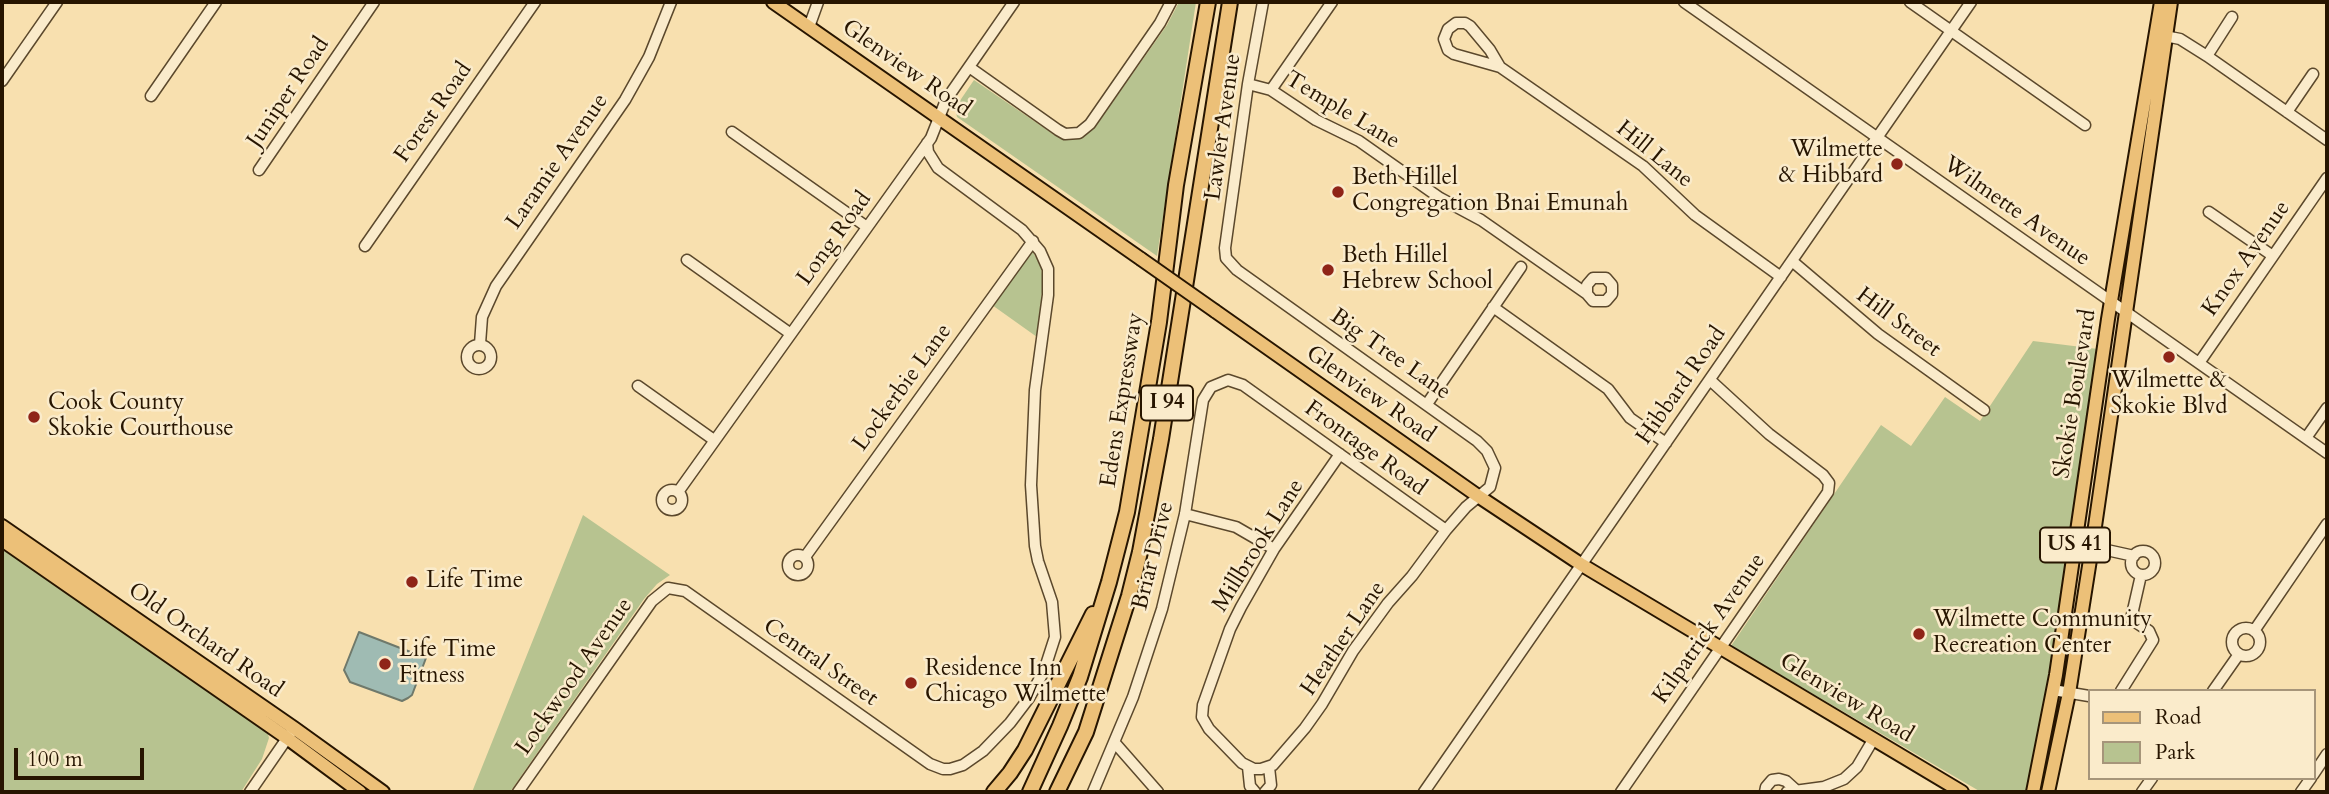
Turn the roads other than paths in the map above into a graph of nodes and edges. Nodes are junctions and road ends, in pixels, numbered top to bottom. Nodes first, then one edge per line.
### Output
1 (57, 2) edge
2 (216, 2) edge
3 (374, 2) edge
4 (535, 2) edge
5 (671, 2) edge
6 (773, 2) edge
7 (818, 2) edge
8 (1171, 2) edge
9 (1208, 2) edge
10 (1230, 2) edge
11 (1264, 2) edge
12 (1332, 2) edge
13 (1684, 2) edge
14 (1910, 2) edge
15 (1971, 2) edge
16 (2161, 2) edge
17 (2171, 2) edge
18 (1008, 4) edge
19 (2232, 17) dead end
20 (809, 27) junction
21 (1951, 31) junction
22 (2161, 35) junction
23 (2207, 56) junction
24 (969, 67) junction
25 (1500, 67) junction
26 (2313, 74) dead end
27 (2, 81) edge
28 (1248, 84) junction
29 (1271, 90) junction
30 (151, 96) dead end
31 (2287, 112) junction
32 (939, 118) junction
33 (2085, 125) dead end
34 (732, 132) dead end
35 (1877, 138) junction
36 (2327, 140) edge
37 (928, 143) junction
38 (259, 170) dead end
39 (2327, 178) edge
40 (2210, 212) dead end
41 (867, 227) junction
42 (1033, 242) junction
43 (365, 246) dead end
44 (2273, 256) junction
45 (1226, 258) joint
46 (687, 260) dead end
47 (1792, 261) junction
48 (1521, 267) dead end
49 (1781, 277) junction
50 (1587, 294) dead end
51 (2111, 301) junction
52 (1493, 307) junction
53 (2127, 312) junction
54 (791, 334) junction
55 (480, 344) dead end
56 (2199, 363) junction
57 (1710, 380) junction
58 (1222, 381) joint
59 (638, 386) dead end
60 (1427, 404) junction
61 (2327, 408) edge
62 (1984, 410) dead end
63 (2306, 438) junction
64 (714, 440) junction
65 (1666, 443) junction
66 (2327, 453) edge
67 (1340, 454) junction
68 (678, 492) dead end
69 (1478, 496) junction
70 (1185, 514) junction
71 (2327, 524) edge
72 (2, 526) edge
73 (1446, 530) junction
74 (2, 540) edge
75 (2075, 543) junction
76 (2092, 547) junction
77 (1274, 549) junction
78 (2134, 556) junction
79 (805, 557) dead end
80 (1582, 565) junction
81 (2141, 575) junction
82 (1109, 582) junction
83 (668, 588) joint
84 (2254, 631) junction
85 (1720, 649) junction
86 (2239, 654) junction
87 (2122, 689) edge
88 (2214, 689) edge
89 (2053, 690) junction
90 (2068, 692) junction
91 (2088, 696) edge
92 (1086, 732) junction
93 (291, 733) junction
94 (1873, 740) junction
95 (1115, 743) junction
96 (1248, 767) junction
97 (1265, 768) junction
98 (250, 792) edge
99 (360, 792) edge
100 (383, 792) edge
101 (518, 792) edge
102 (994, 792) edge
103 (1030, 792) edge
104 (1057, 792) edge
105 (1068, 792) edge
106 (1093, 792) edge
107 (1158, 792) edge
108 (1255, 792) edge
109 (1265, 792) edge
110 (1424, 792) edge
111 (1621, 792) edge
112 (1765, 792) edge
113 (1792, 792) edge
114 (1962, 792) edge
115 (2033, 792) edge
116 (2049, 792) edge

1 - 27 street
2 - 30 street
3 - 38 street, Juniper Road
4 - 43 street, Forest Road
5 - 55 street, Laramie Avenue
6 - 20 main road, Glenview Road
7 - 20 street
8 - 24 street
9 - 82 highway, Edens Expressway / I 94
10 - 92 highway, Edens Expressway / I 94
11 - 28 street, Lawler Avenue
12 - 29 street
13 - 35 street, Wilmette Avenue
14 - 21 street
15 - 21 street, Hibbard Road
16 - 22 main road, Skokie Boulevard / US 41
17 - 22 main road, Skokie Boulevard / US 41
18 - 24 street, Long Road
19 - 23 street
20 - 32 main road, Glenview Road
21 - 33 street
21 - 35 street, Hibbard Road
22 - 23 street
22 - 51 main road, Skokie Boulevard / US 41
22 - 53 main road, Skokie Boulevard / US 41
23 - 31 street
24 - 32 street, Long Road
25 - 25 street, Hill Lane
25 - 49 street, Hill Lane
26 - 31 street
28 - 29 street, Temple Lane
28 - 45 street, Lawler Avenue
29 - 50 street, Temple Lane
31 - 36 street
32 - 37 street, Long Road
32 - 69 main road, Glenview Road, bridge
34 - 41 street
35 - 47 street, Hibbard Road
35 - 51 street, Wilmette Avenue
37 - 41 street, Long Road
37 - 42 street
39 - 44 street, Knox Avenue
40 - 44 street
41 - 54 street, Long Road
42 - 79 street, Lockerbie Lane
42 - 83 street, Central Street
44 - 56 street, Knox Avenue
45 - 60 street, Big Tree Lane
46 - 54 street
47 - 49 street, Hibbard Road
47 - 62 street, Hill Street
48 - 52 street
49 - 57 street, Hibbard Road
51 - 53 street, Wilmette Avenue
51 - 75 main road, Skokie Boulevard / US 41
52 - 60 street
52 - 65 street
53 - 56 street, Wilmette Avenue
53 - 76 main road, Skokie Boulevard / US 41
54 - 64 street, Long Road
56 - 63 street, Wilmette Avenue
57 - 65 street, Hibbard Road
57 - 85 street, Kilpatrick Avenue
58 - 67 street, Frontage Road
58 - 70 street, Briar Drive
59 - 64 street
60 - 69 street, Big Tree Lane
61 - 63 street
63 - 66 street, Wilmette Avenue
64 - 68 street, Long Road
65 - 80 street, Hibbard Road
67 - 73 street, Frontage Road
67 - 77 street, Millbrook Lane
69 - 73 street
69 - 80 main road, Glenview Road
70 - 77 street
70 - 95 street, Briar Drive
71 - 84 street
72 - 93 main road, Old Orchard Road
73 - 97 street, Heather Lane
74 - 93 main road, Old Orchard Road
75 - 76 street
75 - 89 main road, Skokie Boulevard / US 41
76 - 78 street
76 - 90 main road, Skokie Boulevard / US 41
77 - 96 street, Millbrook Lane
78 - 81 street
78 - 81 street
80 - 85 main road, Glenview Road
80 - 110 street, Hibbard Road
81 - 87 street
82 - 102 highway
82 - 103 highway, Edens Expressway / I 94
83 - 101 street, Lockwood Avenue
84 - 86 street
84 - 86 street
85 - 94 main road, Glenview Road
85 - 111 street, Kilpatrick Avenue
86 - 88 street
89 - 90 street
89 - 115 main road, Skokie Boulevard / US 41
90 - 91 street
90 - 116 main road, Skokie Boulevard / US 41
92 - 104 highway, Edens Expressway / I 94
92 - 105 highway
93 - 98 street
93 - 99 main road, Old Orchard Road
93 - 100 main road, Old Orchard Road
94 - 113 street
94 - 114 main road, Glenview Road
95 - 106 street
95 - 107 street
96 - 97 street
96 - 108 street
97 - 109 street
112 - 113 street

